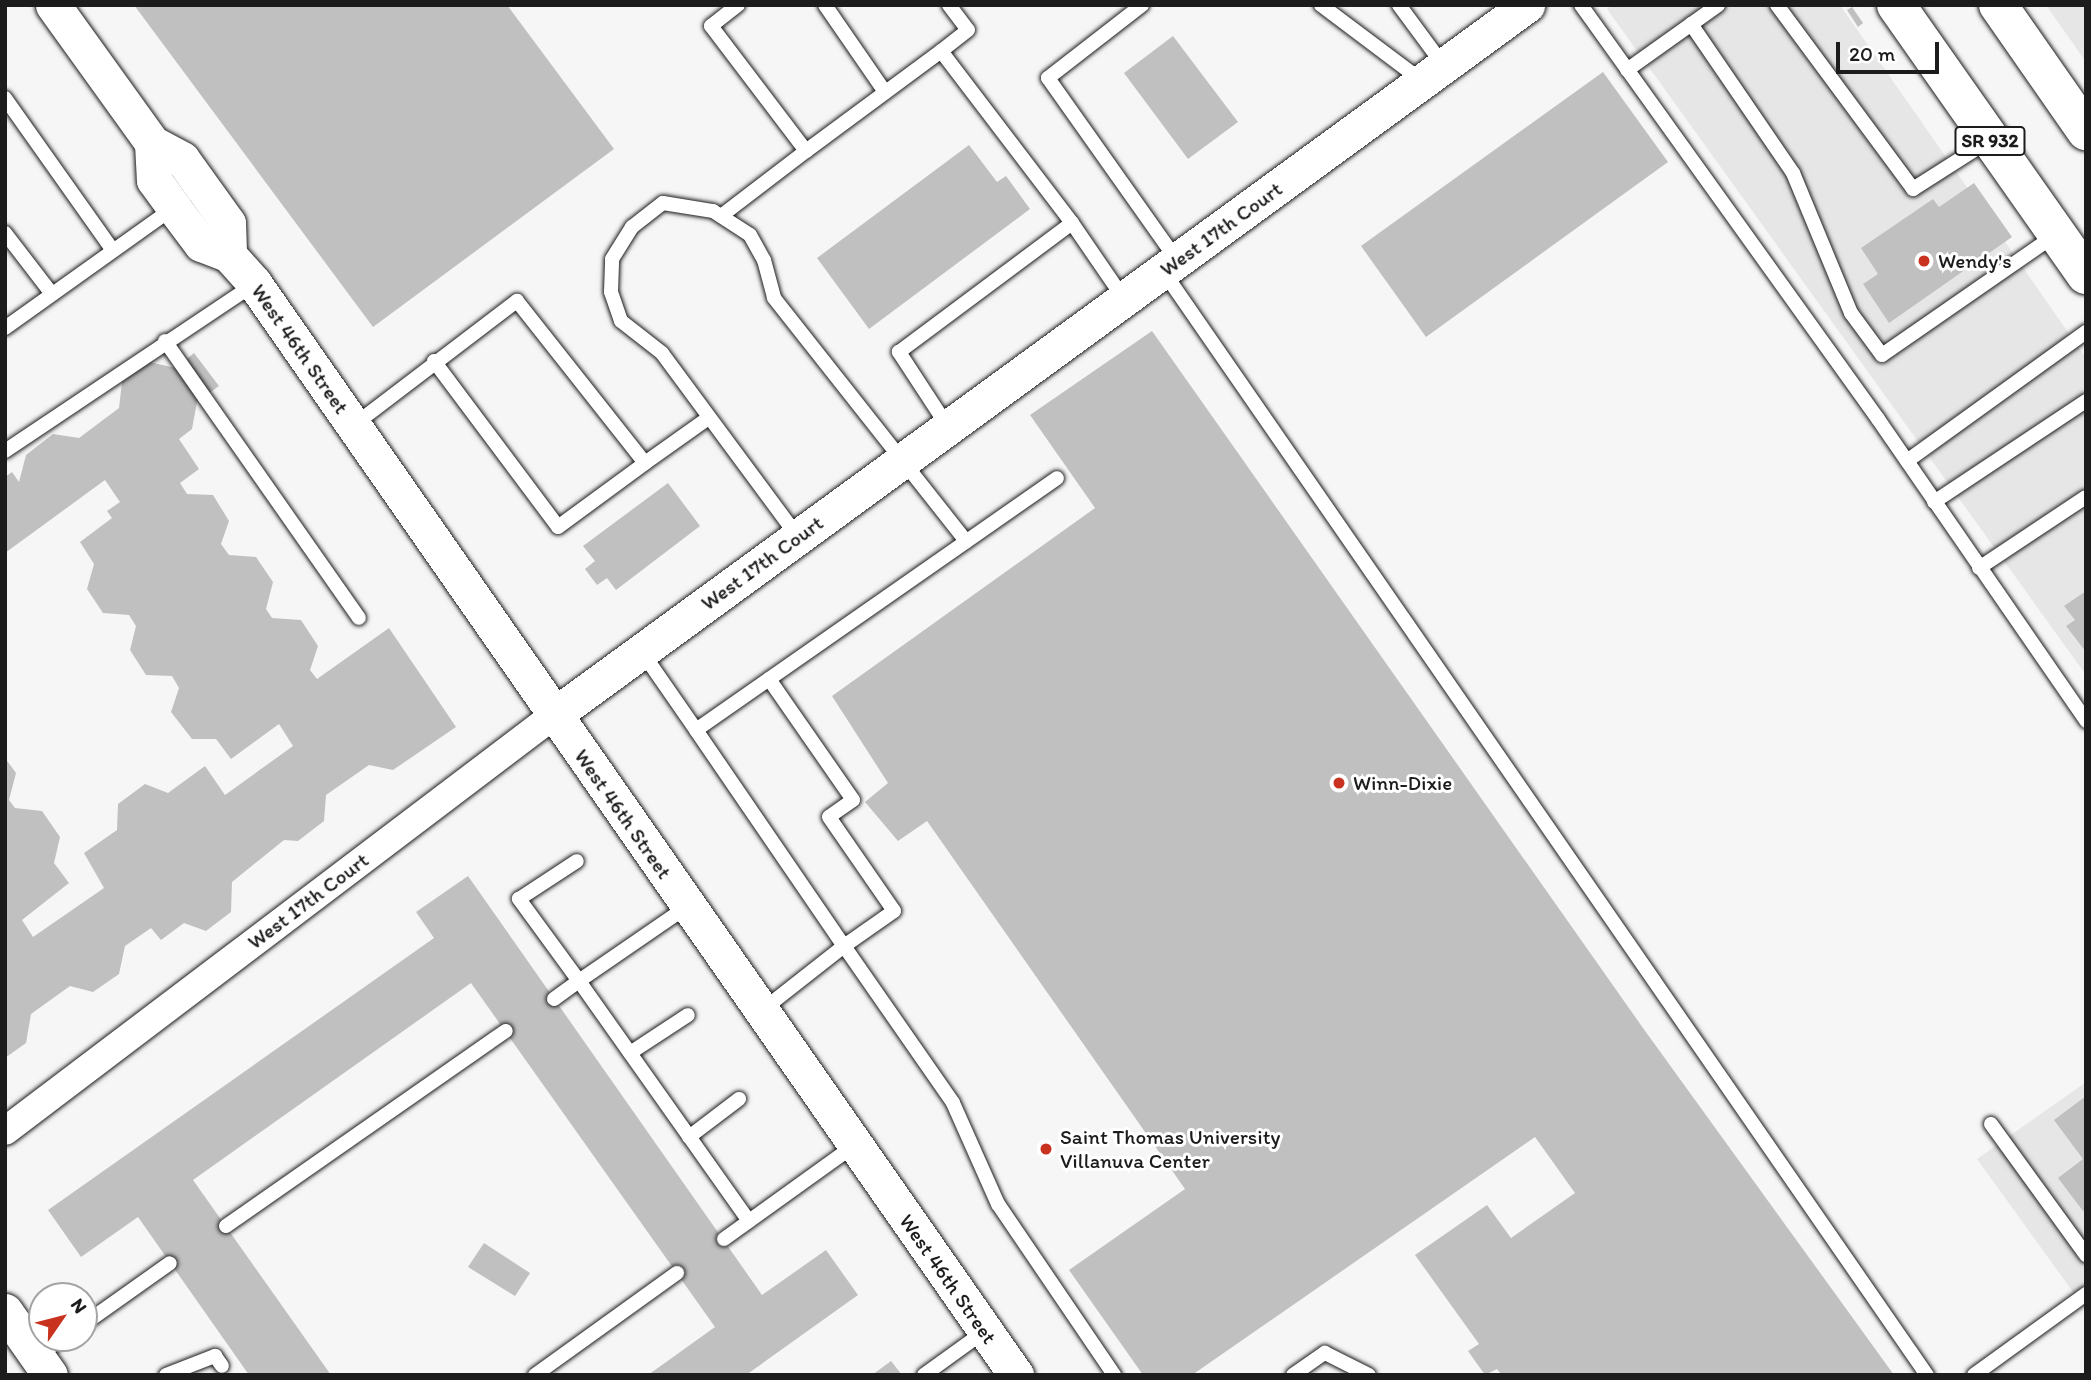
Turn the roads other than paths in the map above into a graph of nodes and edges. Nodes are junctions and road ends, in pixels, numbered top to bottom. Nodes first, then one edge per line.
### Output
1 (53, 5) edge
2 (738, 5) edge
3 (825, 5) edge
4 (949, 5) edge
5 (1142, 5) edge
6 (1321, 5) edge
7 (1399, 5) edge
8 (1527, 5) edge
9 (1581, 5) edge
10 (1718, 5) edge
11 (1777, 5) edge
12 (1896, 5) edge
13 (1998, 5) edge
14 (1691, 24) junction
15 (941, 51) junction
16 (1627, 70) junction
17 (1433, 74) junction
18 (886, 92) junction
19 (5, 98) edge
20 (2086, 131) edge
21 (1990, 140) junction
22 (152, 143) junction
23 (806, 151) junction
24 (174, 208) junction
25 (721, 216) junction
26 (1072, 223) junction
27 (5, 233) edge
28 (2057, 234) junction
29 (112, 249) junction
30 (229, 255) junction
31 (1170, 266) junction
32 (2086, 275) edge
33 (254, 284) junction
34 (52, 294) junction
35 (1124, 299) junction
36 (5, 328) edge
37 (2086, 332) edge
38 (165, 341) junction
39 (435, 361) junction
40 (2086, 401) edge
41 (707, 419) junction
42 (354, 425) junction
43 (948, 427) junction
44 (5, 450) edge
45 (1907, 461) junction
46 (645, 463) junction
47 (899, 463) junction
48 (1056, 478) dead end
49 (2086, 497) edge
50 (1934, 502) junction
51 (798, 537) junction
52 (966, 541) junction
53 (1979, 568) junction
54 (359, 618) dead end
55 (641, 651) junction
56 (769, 679) junction
57 (554, 715) junction
58 (2086, 721) edge
59 (696, 730) junction
60 (577, 861) dead end
61 (688, 906) junction
62 (844, 946) junction
63 (579, 981) junction
64 (554, 999) dead end
65 (764, 1009) junction
66 (688, 1015) dead end
67 (506, 1031) dead end
68 (630, 1053) junction
69 (739, 1099) dead end
70 (1991, 1124) dead end
71 (5, 1131) edge
72 (689, 1137) junction
73 (855, 1145) junction
74 (749, 1222) junction
75 (226, 1226) dead end
76 (724, 1239) dead end
77 (2086, 1255) edge
78 (170, 1263) dead end
79 (677, 1273) dead end
80 (2086, 1294) edge
81 (5, 1311) edge
82 (98, 1314) edge
83 (985, 1331) junction
84 (50, 1356) edge
85 (222, 1366) dead end
86 (166, 1375) edge
87 (535, 1375) edge
88 (924, 1375) edge
89 (1016, 1375) edge
90 (1114, 1375) edge
91 (1293, 1375) edge
92 (1369, 1375) edge
93 (1927, 1375) edge
94 (1974, 1375) edge

1 - 22 street
2 - 23 lane
3 - 18 lane
4 - 15 lane
5 - 31 lane
6 - 17 lane
7 - 17 lane
8 - 17 street, West 17th Court
9 - 16 lane
10 - 14 lane
11 - 21 lane
12 - 21 main road, SR 932
13 - 20 main road
14 - 16 lane
14 - 28 lane
15 - 18 lane
15 - 26 lane
16 - 45 lane
17 - 31 street, West 17th Court
18 - 23 lane
19 - 29 lane
21 - 28 main road, SR 932
22 - 24 street, West 46th Street
22 - 30 street
23 - 25 lane
24 - 29 lane
24 - 30 street, West 46th Street
25 - 41 lane
25 - 47 lane
26 - 35 lane
26 - 43 lane
27 - 34 lane
28 - 32 main road, SR 932
29 - 34 lane
30 - 33 street, West 46th Street
31 - 35 street, West 17th Court
31 - 93 lane
33 - 38 lane
33 - 42 street, West 46th Street
34 - 36 lane
35 - 43 street, West 17th Court
37 - 45 lane
38 - 44 lane
38 - 54 lane
39 - 42 lane
39 - 46 lane
39 - 46 lane
40 - 50 lane
41 - 46 lane
41 - 51 lane
42 - 57 street, West 46th Street
43 - 47 street, West 17th Court
45 - 50 lane
47 - 51 street, West 17th Court
47 - 52 lane
48 - 52 lane
49 - 53 lane
50 - 53 lane
51 - 55 street, West 17th Court
52 - 56 lane
53 - 58 lane
55 - 57 street, West 17th Court
55 - 59 lane
56 - 59 lane
56 - 62 lane
57 - 61 street, West 46th Street
57 - 71 street, West 17th Court
59 - 62 lane
60 - 63 lane
61 - 63 lane
61 - 65 street, West 46th Street
62 - 65 lane
62 - 90 lane
63 - 64 lane
63 - 68 lane
65 - 73 street, West 46th Street
66 - 68 lane
67 - 75 lane
68 - 72 lane
69 - 72 lane
70 - 77 lane
72 - 74 lane
73 - 74 lane
73 - 83 street, West 46th Street
74 - 76 lane
78 - 82 lane
79 - 87 lane
80 - 94 lane
81 - 84 street
83 - 88 lane
83 - 89 street, West 46th Street
85 - 86 lane
91 - 92 lane

